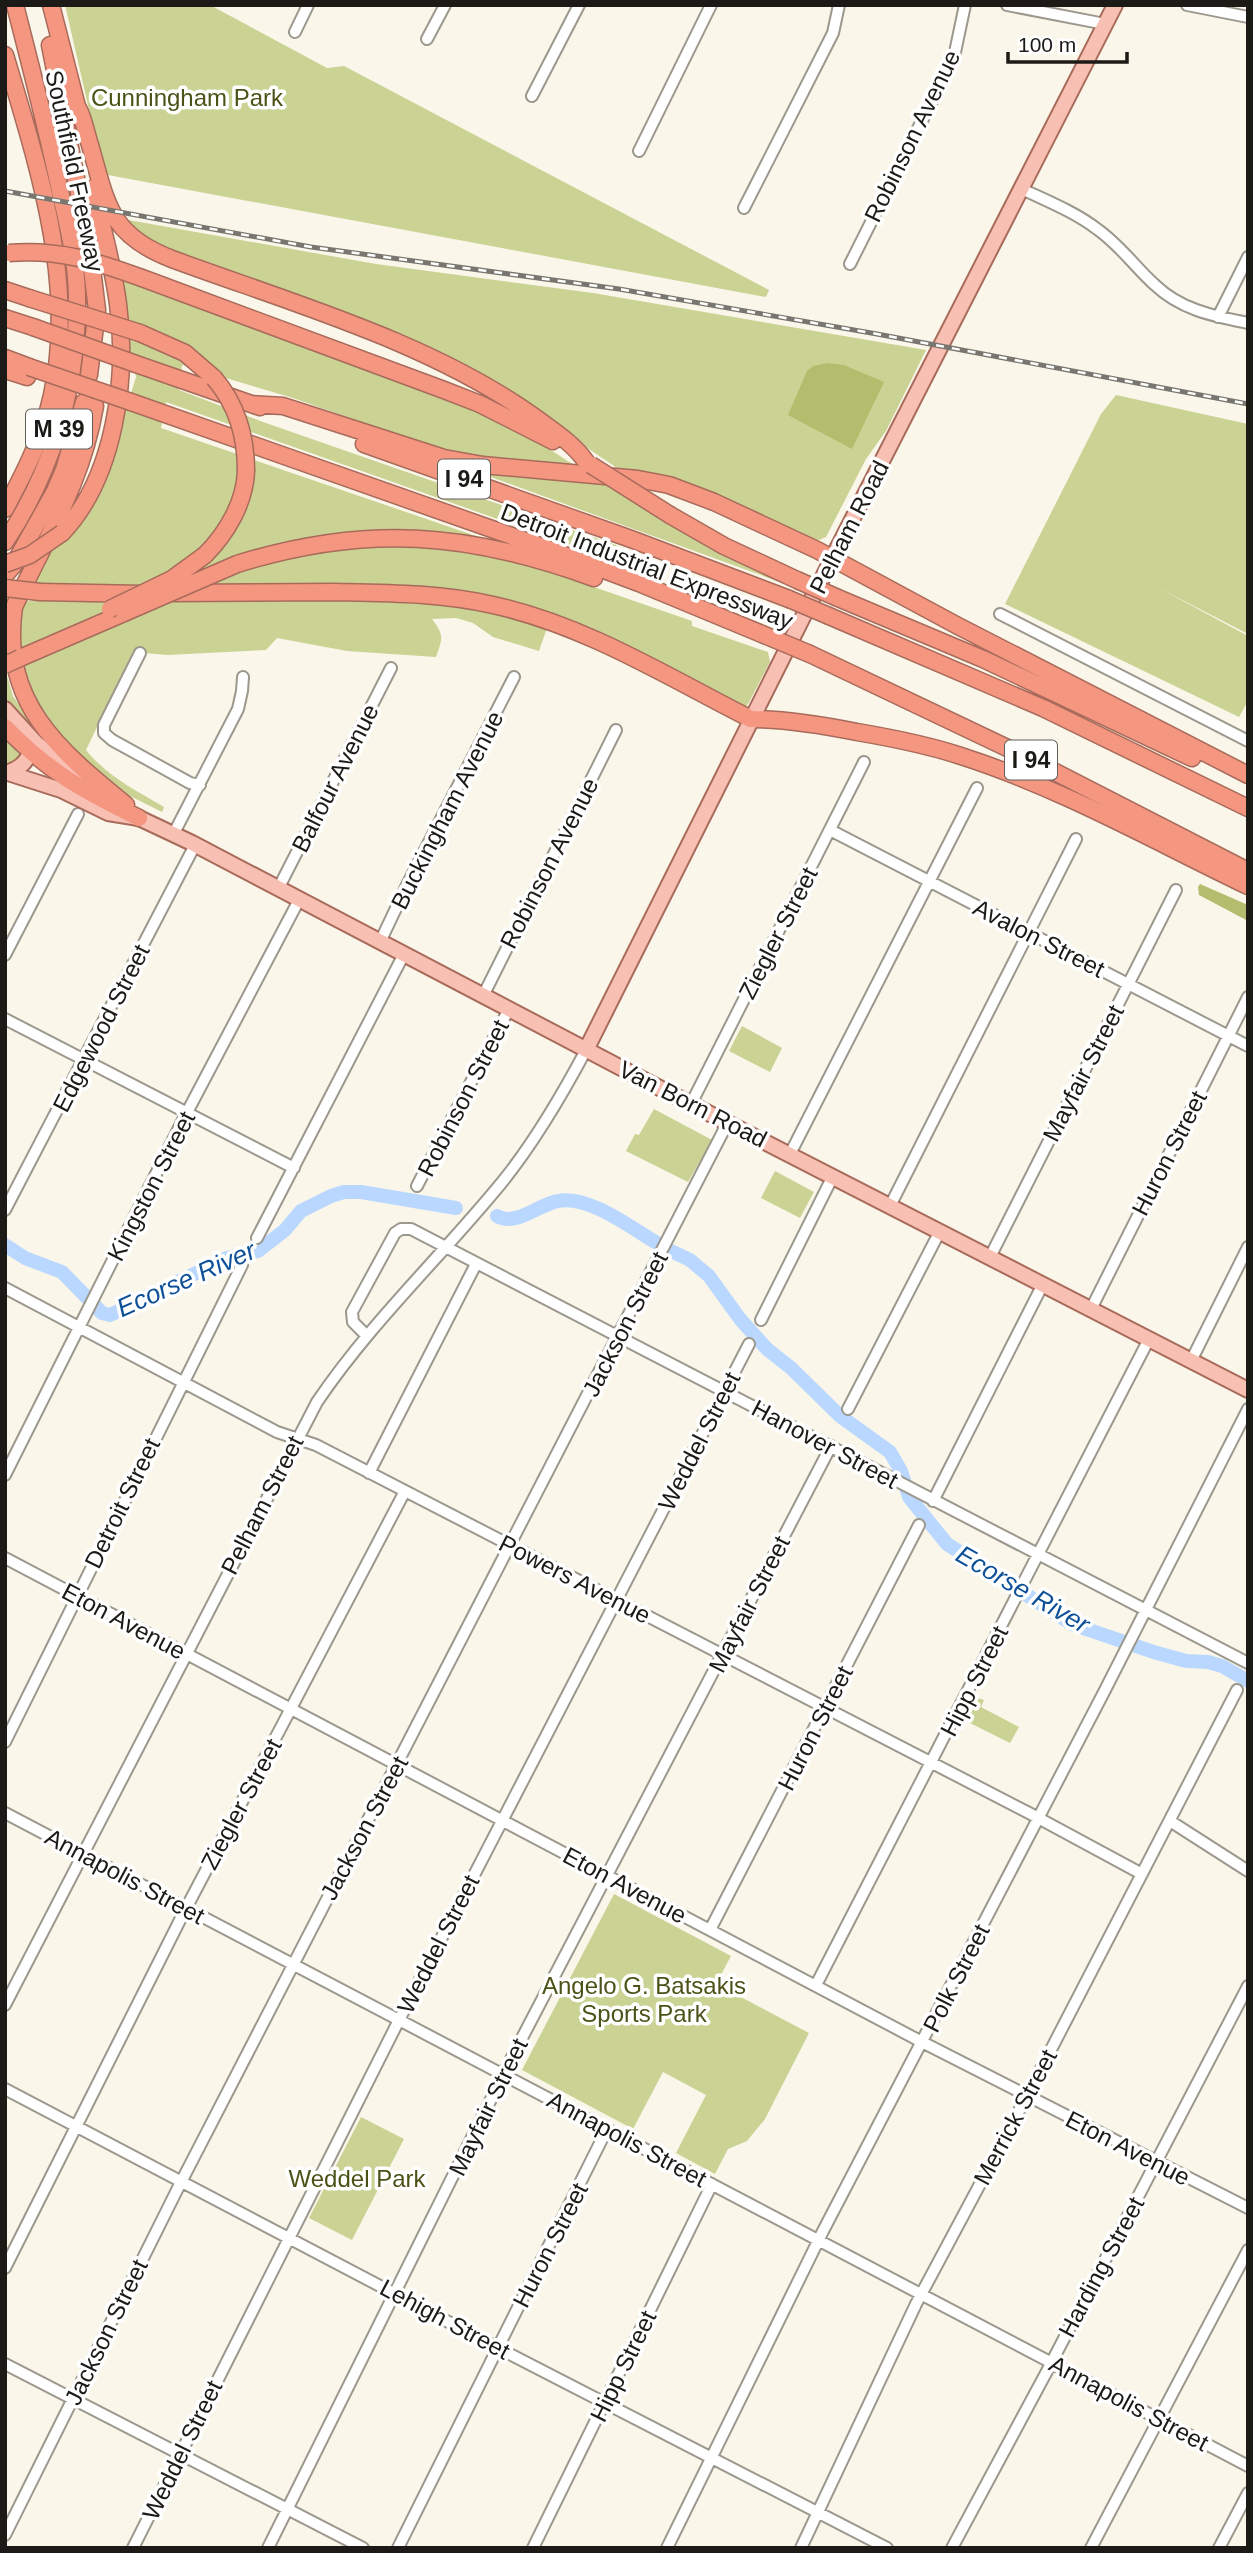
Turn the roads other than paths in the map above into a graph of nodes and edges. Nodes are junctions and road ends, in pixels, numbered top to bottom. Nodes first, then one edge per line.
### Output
1 (15, 5) edge
2 (42, 5) edge
3 (51, 5) edge
4 (308, 5) edge
5 (445, 5) edge
6 (579, 5) edge
7 (711, 5) edge
8 (839, 5) edge
9 (965, 5) edge
10 (1007, 5) edge
11 (1115, 5) edge
12 (1187, 5) edge
13 (1065, 11) edge
14 (1248, 17) edge
15 (1105, 24) junction
16 (295, 32) dead end
17 (427, 39) dead end
18 (5, 55) edge
19 (532, 96) dead end
20 (78, 108) junction
21 (639, 150) dead end
22 (1022, 189) junction
23 (744, 208) dead end
24 (7, 253) edge
25 (1248, 257) edge
26 (850, 264) dead end
27 (5, 290) edge
28 (59, 299) junction
29 (1218, 317) junction
30 (5, 318) edge
31 (1248, 323) edge
32 (5, 358) edge
33 (5, 370) edge
34 (28, 372) junction
35 (94, 391) junction
36 (251, 404) junction
37 (589, 464) junction
38 (5, 490) edge
39 (5, 509) edge
40 (5, 542) edge
41 (832, 559) junction
42 (5, 564) edge
43 (5, 575) edge
44 (5, 588) edge
45 (1000, 614) dead end
46 (756, 631) junction
47 (40, 649) junction
48 (140, 653) dead end
49 (5, 665) edge
50 (391, 668) dead end
51 (243, 677) dead end
52 (514, 677) dead end
53 (5, 709) edge
54 (751, 719) junction
55 (5, 727) edge
56 (616, 730) dead end
57 (1248, 741) edge
58 (33, 748) junction
59 (864, 762) dead end
60 (6, 773) edge
61 (1248, 775) edge
62 (200, 785) junction
63 (1248, 786) edge
64 (977, 788) dead end
65 (126, 805) junction
66 (1248, 808) edge
67 (78, 814) dead end
68 (139, 818) junction
69 (830, 831) junction
70 (173, 835) junction
71 (1076, 839) dead end
72 (195, 845) junction
73 (1248, 871) edge
74 (929, 882) junction
75 (1248, 886) edge
76 (278, 889) junction
77 (1176, 890) dead end
78 (299, 900) junction
79 (1028, 933) junction
80 (380, 942) junction
81 (404, 954) junction
82 (5, 955) edge
83 (1128, 984) junction
84 (483, 996) junction
85 (1248, 997) edge
86 (509, 1009) junction
87 (5, 1019) edge
88 (1228, 1036) junction
89 (1248, 1046) edge
90 (586, 1049) junction
91 (84, 1060) junction
92 (691, 1104) junction
93 (188, 1113) junction
94 (727, 1122) junction
95 (790, 1154) junction
96 (294, 1168) junction
97 (833, 1177) junction
98 (417, 1186) dead end
99 (890, 1206) junction
100 (5, 1210) edge
101 (940, 1231) junction
102 (257, 1238) dead end
103 (1248, 1247) edge
104 (445, 1248) junction
105 (990, 1257) junction
106 (476, 1264) junction
107 (242, 1265) dead end
108 (1043, 1284) junction
109 (5, 1288) edge
110 (1091, 1309) junction
111 (761, 1320) dead end
112 (79, 1326) junction
113 (367, 1336) junction
114 (618, 1337) junction
115 (1149, 1339) junction
116 (749, 1344) dead end
117 (1191, 1360) junction
118 (184, 1382) junction
119 (1248, 1390) edge
120 (725, 1392) junction
121 (848, 1409) dead end
122 (1248, 1409) edge
123 (296, 1438) junction
124 (831, 1446) junction
125 (369, 1473) junction
126 (5, 1475) edge
127 (405, 1491) junction
128 (933, 1501) junction
129 (919, 1525) dead end
130 (510, 1546) junction
131 (1040, 1554) junction
132 (5, 1558) edge
133 (76, 1596) junction
134 (617, 1601) junction
135 (1146, 1609) junction
136 (185, 1654) junction
137 (723, 1655) junction
138 (1248, 1663) edge
139 (1237, 1690) dead end
140 (825, 1709) junction
141 (291, 1710) junction
142 (5, 1742) edge
143 (932, 1764) junction
144 (397, 1765) junction
145 (5, 1813) edge
146 (1038, 1818) junction
147 (502, 1820) junction
148 (1170, 1821) junction
149 (82, 1854) junction
150 (1248, 1871) edge
151 (1142, 1874) junction
152 (606, 1876) junction
153 (186, 1909) junction
154 (710, 1930) junction
155 (293, 1965) junction
156 (816, 1985) junction
157 (1248, 1986) edge
158 (5, 2005) edge
159 (399, 2020) junction
160 (922, 2042) junction
161 (504, 2075) junction
162 (5, 2088) edge
163 (1027, 2096) junction
164 (76, 2126) junction
165 (607, 2129) junction
166 (1156, 2162) junction
167 (182, 2181) junction
168 (712, 2184) junction
169 (1248, 2208) edge
170 (289, 2236) junction
171 (819, 2240) junction
172 (1248, 2250) edge
173 (5, 2269) edge
174 (395, 2294) junction
175 (921, 2295) junction
176 (498, 2348) junction
177 (1052, 2362) junction
178 (5, 2364) edge
179 (73, 2398) junction
180 (606, 2402) junction
181 (1159, 2419) junction
182 (180, 2454) junction
183 (712, 2457) junction
184 (1248, 2466) edge
185 (1248, 2493) edge
186 (287, 2511) junction
187 (818, 2512) junction
188 (5, 2535) edge
189 (133, 2548) edge
190 (268, 2548) edge
191 (363, 2548) edge
192 (398, 2548) edge
193 (533, 2548) edge
194 (667, 2548) edge
195 (801, 2548) edge
196 (887, 2548) edge
197 (952, 2548) edge
198 (1091, 2548) edge
199 (1219, 2548) edge

1 - 40 highway, Southfield Freeway / M 39
2 - 35 highway, Southfield Freeway
3 - 20 highway
4 - 16 street
5 - 17 street
6 - 19 street
7 - 21 street
8 - 23 street
9 - 26 street, Robinson Avenue
10 - 13 street
11 - 15 main road, Pelham Road
12 - 14 street
13 - 15 street
15 - 22 main road, Pelham Road
18 - 28 highway
20 - 37 highway
20 - 42 highway, bridge
22 - 29 street
22 - 41 main road, Pelham Road
24 - 37 highway, bridge
25 - 29 street
27 - 47 highway, bridge
28 - 38 highway
28 - 39 highway
29 - 31 street
30 - 36 highway, Detroit Industrial Expressway / I 94, bridge
32 - 34 highway, Detroit Industrial Expressway / I 94
33 - 34 highway
34 - 35 highway, Detroit Industrial Expressway / I 94, bridge
35 - 43 highway, M 39
35 - 46 highway, Detroit Industrial Expressway / I 94, bridge
35 - 65 highway
36 - 41 highway
36 - 66 highway, Detroit Industrial Expressway / I 94, bridge
37 - 63 highway, bridge
41 - 54 main road, Pelham Road
41 - 61 highway
44 - 54 highway, bridge
45 - 57 street
46 - 47 highway, bridge
46 - 73 highway, Detroit Industrial Expressway / I 94, bridge
47 - 49 highway, bridge
48 - 62 street
50 - 76 street, Balfour Avenue
51 - 62 street
52 - 80 street, Buckingham Avenue
53 - 58 main road, Van Born Road
54 - 75 highway
54 - 90 main road, Pelham Road
55 - 58 highway
56 - 84 street, Robinson Avenue
58 - 60 main road
58 - 65 main road, Van Born Road
58 - 68 highway
59 - 69 street, Ziegler Street
60 - 68 main road, Van Born Road
62 - 70 street
64 - 74 street
65 - 68 main road, Van Born Road
67 - 82 street
68 - 70 main road, Van Born Road
69 - 74 street, Avalon Street
69 - 92 street, Ziegler Street
70 - 72 main road, Van Born Road
71 - 79 street
72 - 76 main road, Van Born Road
72 - 91 street, Edgewood Street
74 - 79 street, Avalon Street
74 - 95 street
76 - 78 main road, Van Born Road
77 - 83 street, Mayfair Street
78 - 80 main road, Van Born Road
78 - 93 street, Kingston Street
79 - 83 street, Avalon Street
79 - 99 street
80 - 81 main road, Van Born Road
81 - 84 main road, Van Born Road
81 - 96 street
83 - 88 street, Avalon Street
83 - 105 street, Mayfair Street
84 - 86 main road, Van Born Road
85 - 88 street, Huron Street
86 - 90 main road, Van Born Road
86 - 98 street, Robinson Street
87 - 91 street
88 - 89 street, Avalon Street
88 - 110 street, Huron Street
90 - 92 main road, Van Born Road
90 - 104 street, Pelham Street
91 - 93 street
91 - 100 street, Edgewood Street
92 - 94 main road, Van Born Road
93 - 96 street
93 - 112 street, Kingston Street
94 - 95 main road, Van Born Road
94 - 114 street, Jackson Street
95 - 97 main road, Van Born Road
96 - 102 street
97 - 99 main road, Van Born Road
97 - 111 street
99 - 101 main road, Van Born Road
101 - 105 main road, Van Born Road
101 - 121 street
103 - 117 street
104 - 106 street, Hanover Street
104 - 113 street, Pelham Street
104 - 113 street, Hanover Street
105 - 108 main road, Van Born Road
106 - 114 street, Hanover Street
106 - 125 street
107 - 118 street, Detroit Street
108 - 110 main road, Van Born Road
108 - 128 street
109 - 112 street, Powers Avenue
110 - 115 main road, Van Born Road
112 - 118 street, Powers Avenue
112 - 126 street, Kingston Street
113 - 123 street, Pelham Street
114 - 120 street, Hanover Street
114 - 130 street, Jackson Street
115 - 117 main road, Van Born Road
115 - 131 street, Hipp Street
116 - 120 street, Weddel Street
117 - 119 main road, Van Born Road
118 - 123 street, Powers Avenue
118 - 133 street, Detroit Street
120 - 124 street, Hanover Street
120 - 134 street, Weddel Street
122 - 135 street, Polk Street
123 - 125 street, Powers Avenue
123 - 136 street, Pelham Street
124 - 128 street, Hanover Street
124 - 137 street, Mayfair Street
125 - 127 street, Powers Avenue
127 - 130 street, Powers Avenue
127 - 141 street, Ziegler Street
128 - 131 street, Hanover Street
129 - 140 street, Huron Street
130 - 134 street, Powers Avenue
130 - 144 street, Jackson Street
131 - 135 street, Hanover Street
131 - 143 street, Hipp Street
132 - 133 street, Eton Avenue
133 - 136 street, Eton Avenue
133 - 142 street, Detroit Street
134 - 137 street, Powers Avenue
134 - 147 street, Weddel Street
135 - 138 street, Hanover Street
135 - 146 street, Polk Street
136 - 141 street, Eton Avenue
136 - 149 street, Pelham Street
137 - 140 street, Powers Avenue
137 - 152 street, Mayfair Street
139 - 148 street, Merrick Street
140 - 143 street, Powers Avenue
140 - 154 street, Huron Street
141 - 144 street, Eton Avenue
141 - 153 street, Ziegler Street
143 - 146 street, Powers Avenue
143 - 156 street, Hipp Street
144 - 147 street, Eton Avenue
144 - 155 street, Jackson Street
145 - 149 street, Annapolis Street
146 - 151 street, Powers Avenue
146 - 160 street, Polk Street
147 - 152 street, Eton Avenue
147 - 159 street, Weddel Street
148 - 150 street
148 - 151 street, Merrick Street
149 - 153 street, Annapolis Street
149 - 158 street, Pelham Street
151 - 163 street, Merrick Street
152 - 154 street, Eton Avenue
152 - 161 street, Mayfair Street
153 - 155 street, Annapolis Street
153 - 164 street, Ziegler Street
154 - 156 street, Eton Avenue
155 - 159 street, Annapolis Street
155 - 167 street, Jackson Street
156 - 160 street, Eton Avenue
157 - 166 street, Harding Street
159 - 161 street, Annapolis Street
159 - 170 street, Weddel Street
160 - 163 street, Eton Avenue
160 - 171 street, Polk Street
161 - 165 street, Annapolis Street
161 - 174 street, Mayfair Street
162 - 164 street, Lehigh Street
163 - 166 street, Eton Avenue
163 - 175 street, Merrick Street
164 - 167 street, Lehigh Street
164 - 173 street, Ziegler Street
165 - 168 street, Annapolis Street
165 - 176 street, Huron Street
166 - 169 street, Eton Avenue
166 - 177 street, Harding Street
167 - 170 street, Lehigh Street
167 - 179 street, Jackson Street
168 - 171 street, Annapolis Street
168 - 180 street, Hipp Street
170 - 174 street, Lehigh Street
170 - 182 street, Weddel Street
171 - 175 street, Annapolis Street
171 - 183 street, Polk Street
172 - 181 street
174 - 176 street, Lehigh Street
174 - 186 street, Mayfair Street
175 - 177 street, Annapolis Street
175 - 187 street, Merrick Street
176 - 180 street, Lehigh Street
176 - 192 street, Huron Street
177 - 181 street, Annapolis Street
177 - 197 street, Harding Street
178 - 179 street
179 - 182 street
179 - 188 street, Jackson Street
180 - 183 street, Lehigh Street
180 - 193 street, Hipp Street
181 - 184 street, Annapolis Street
181 - 198 street
182 - 186 street
182 - 189 street, Weddel Street
183 - 187 street, Lehigh Street
183 - 194 street, Polk Street
185 - 199 street
186 - 190 street, Mayfair Street
186 - 191 street
187 - 195 street, Merrick Street
187 - 196 street, Lehigh Street

